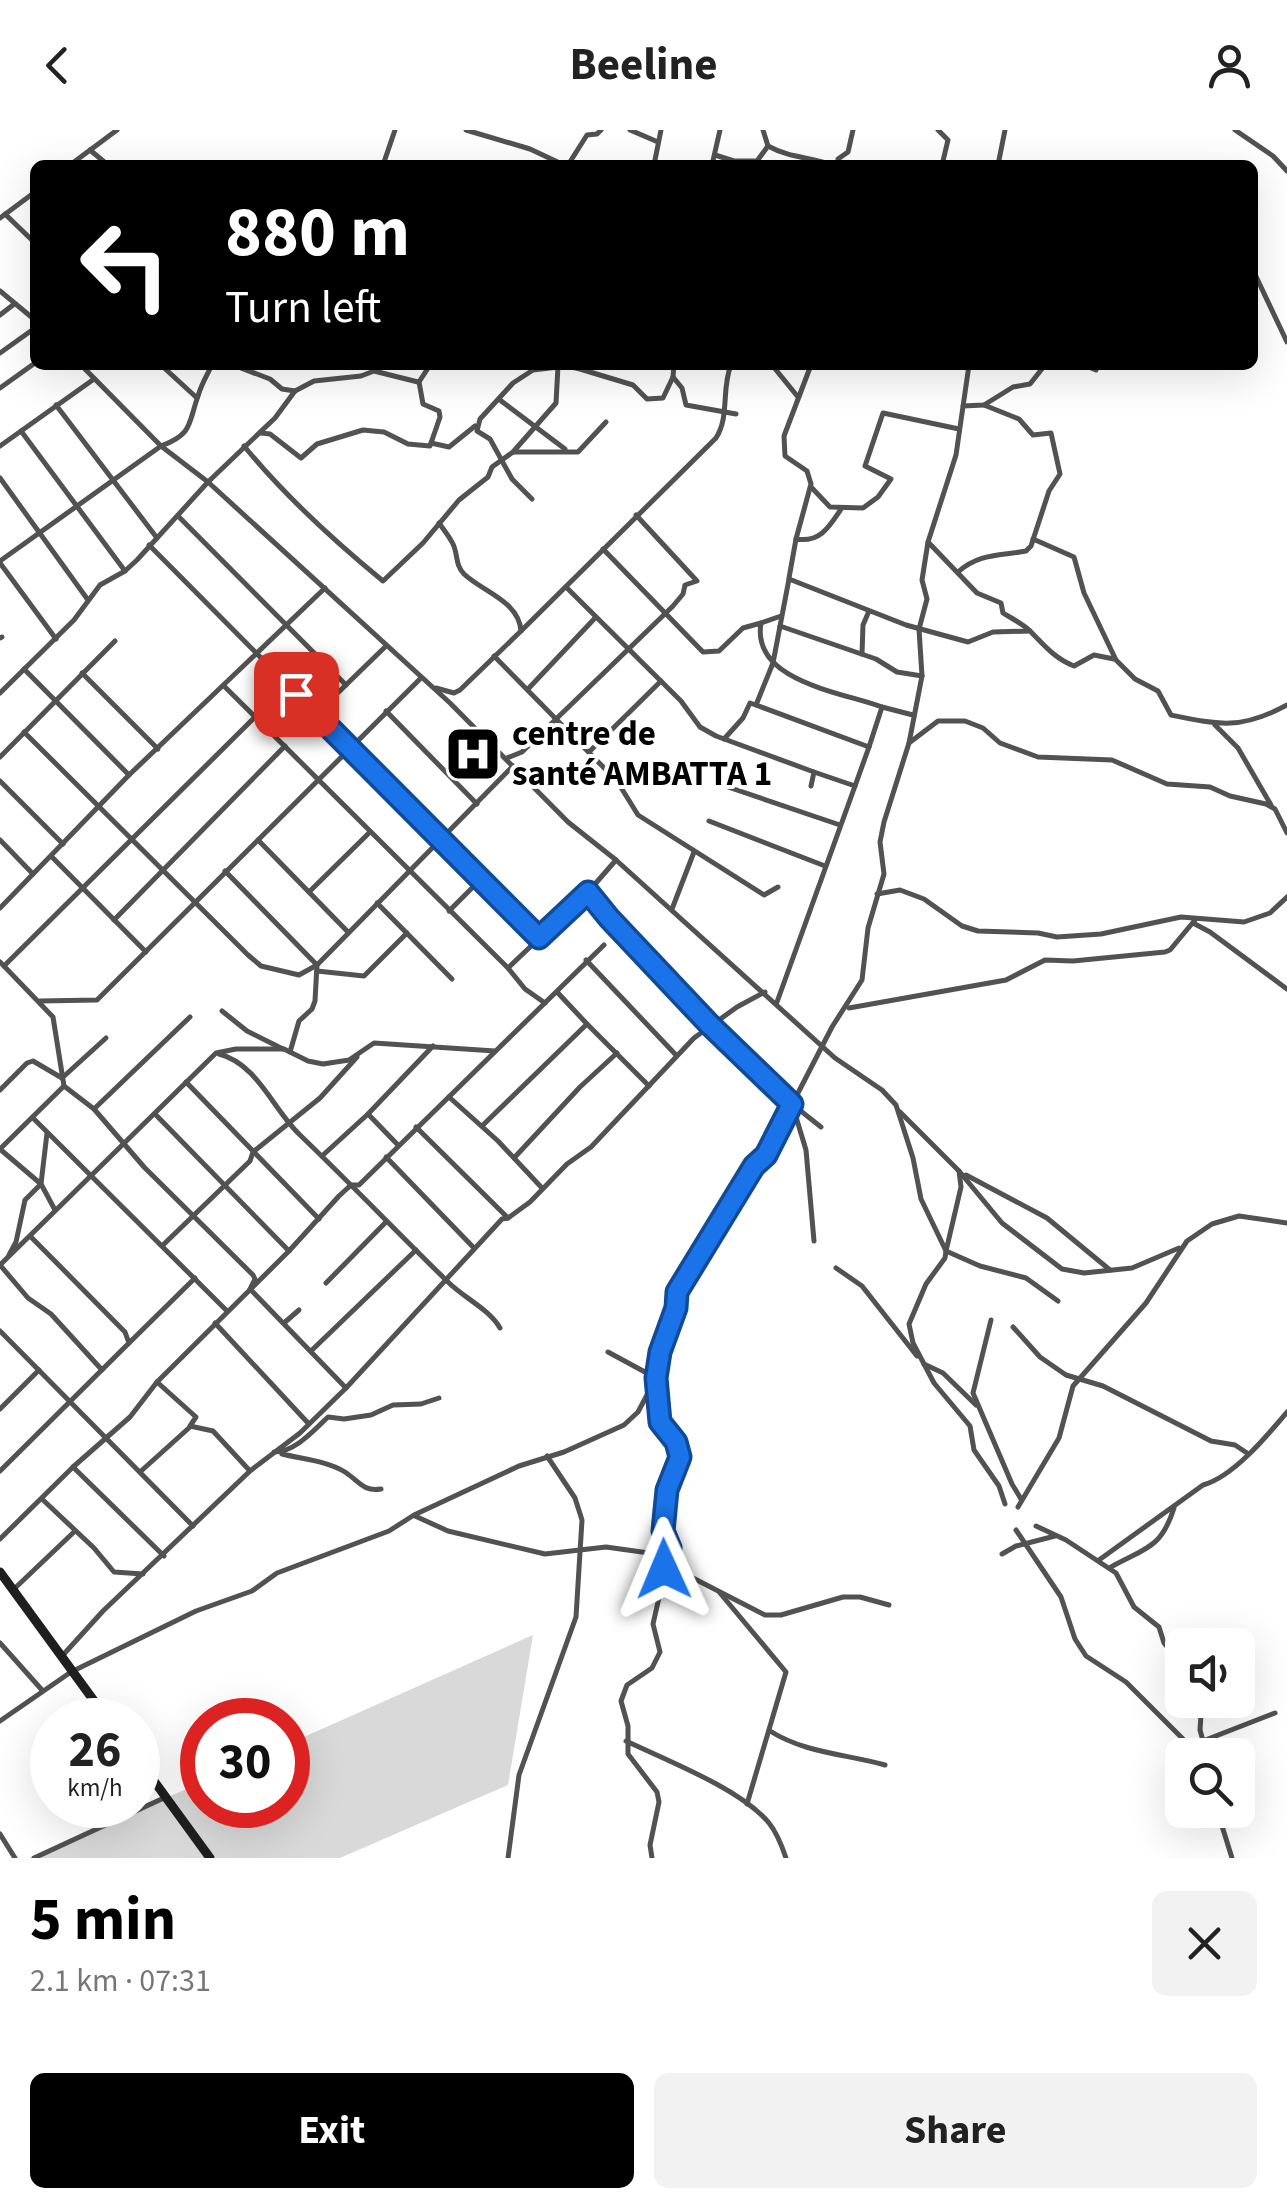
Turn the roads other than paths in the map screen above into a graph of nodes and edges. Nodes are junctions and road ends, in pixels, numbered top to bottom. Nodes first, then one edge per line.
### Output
1 (117, 130) edge
2 (395, 130) edge
3 (466, 130) edge
4 (601, 130) edge
5 (630, 130) edge
6 (661, 130) edge
7 (720, 130) edge
8 (762, 130) edge
9 (854, 130) edge
10 (938, 130) edge
11 (1005, 130) edge
12 (1235, 130) edge
13 (658, 142) junction
14 (768, 146) junction
15 (90, 150) junction
16 (715, 155) junction
17 (77, 160) edge
18 (102, 160) edge
19 (385, 160) edge
20 (555, 160) edge
21 (569, 160) edge
22 (655, 160) edge
23 (714, 160) edge
24 (731, 160) edge
25 (758, 160) edge
26 (819, 160) edge
27 (838, 160) edge
28 (943, 160) edge
29 (999, 160) edge
30 (1287, 171) edge
31 (30, 196) edge
32 (2, 216) edge
33 (30, 239) edge
34 (1258, 281) edge
35 (0, 291) edge
36 (14, 305) junction
37 (0, 315) edge
38 (30, 316) edge
39 (30, 332) edge
40 (1287, 342) edge
41 (0, 353) edge
42 (30, 367) edge
43 (86, 370) edge
44 (166, 370) edge
45 (210, 370) edge
46 (247, 370) edge
47 (427, 370) edge
48 (532, 370) edge
49 (558, 370) edge
50 (582, 370) edge
51 (674, 370) edge
52 (730, 370) edge
53 (776, 370) edge
54 (809, 370) edge
55 (968, 370) edge
56 (1041, 370) edge
57 (673, 377) junction
58 (94, 379) junction
59 (419, 382) junction
60 (0, 388) edge
61 (295, 392) junction
62 (197, 398) junction
63 (798, 398) junction
64 (500, 400) junction
65 (984, 404) junction
66 (56, 406) junction
67 (963, 406) junction
68 (723, 412) junction
69 (736, 414) dead end
70 (478, 422) junction
71 (606, 422) dead end
72 (536, 426) junction
73 (960, 429) junction
74 (22, 431) junction
75 (258, 434) junction
76 (431, 442) junction
77 (0, 446) edge
78 (161, 446) junction
79 (244, 446) junction
80 (566, 450) junction
81 (513, 452) junction
82 (501, 461) junction
83 (0, 478) edge
84 (112, 480) junction
85 (208, 482) junction
86 (812, 488) junction
87 (11, 493) junction
88 (532, 499) dead end
89 (0, 501) edge
90 (76, 506) junction
91 (842, 507) junction
92 (636, 515) junction
93 (178, 516) junction
94 (440, 523) junction
95 (39, 532) junction
96 (157, 538) junction
97 (796, 539) junction
98 (1033, 539) junction
99 (928, 542) junction
100 (150, 545) junction
101 (603, 549) junction
102 (0, 562) edge
103 (125, 572) junction
104 (958, 572) junction
105 (789, 580) junction
106 (566, 587) junction
107 (325, 588) junction
108 (88, 600) junction
109 (869, 610) junction
110 (664, 613) junction
111 (781, 616) junction
112 (596, 618) junction
113 (760, 623) junction
114 (285, 624) junction
115 (780, 626) junction
116 (919, 629) junction
117 (520, 630) junction
118 (1030, 631) junction
119 (56, 639) junction
120 (116, 641) dead end
121 (386, 646) junction
122 (628, 649) junction
123 (255, 653) junction
124 (862, 654) junction
125 (494, 656) junction
126 (1116, 660) junction
127 (773, 663) junction
128 (24, 670) junction
129 (82, 673) junction
130 (922, 676) junction
131 (421, 678) junction
132 (661, 682) junction
133 (224, 685) junction
134 (346, 685) junction
135 (432, 687) junction
136 (528, 689) junction
137 (0, 693) edge
138 (55, 700) junction
139 (756, 705) junction
140 (1287, 705) edge
141 (882, 706) junction
142 (386, 711) junction
143 (316, 714) junction
144 (914, 715) junction
145 (255, 717) junction
146 (557, 718) junction
147 (1212, 724) junction
148 (24, 732) junction
149 (724, 739) junction
150 (910, 743) junction
151 (285, 746) junction
152 (869, 747) junction
153 (350, 748) junction
154 (158, 750) junction
155 (589, 752) junction
156 (500, 753) junction
157 (0, 757) edge
158 (513, 766) junction
159 (814, 772) junction
160 (130, 775) junction
161 (318, 778) junction
162 (0, 781) edge
163 (725, 786) dead end
164 (811, 786) dead end
165 (854, 786) junction
166 (477, 804) junction
167 (1272, 806) junction
168 (99, 808) junction
169 (1278, 814) junction
170 (1287, 814) edge
171 (709, 821) dead end
172 (840, 825) junction
173 (370, 832) junction
174 (1287, 834) edge
175 (131, 839) junction
176 (258, 840) junction
177 (440, 840) junction
178 (1, 843) edge
179 (62, 844) junction
180 (694, 852) junction
181 (52, 856) junction
182 (616, 860) junction
183 (825, 866) junction
184 (164, 871) junction
185 (225, 871) junction
186 (408, 872) junction
187 (33, 875) junction
188 (480, 880) junction
189 (778, 887) dead end
190 (84, 888) junction
191 (309, 892) junction
192 (588, 892) junction
193 (877, 894) junction
194 (1287, 897) edge
195 (195, 903) junction
196 (377, 903) junction
197 (0, 908) edge
198 (672, 910) junction
199 (449, 911) junction
200 (114, 920) junction
201 (1194, 921) junction
202 (348, 932) junction
203 (407, 934) junction
204 (539, 938) junction
205 (604, 944) dead end
206 (146, 952) junction
207 (586, 960) junction
208 (2, 964) edge
209 (317, 968) junction
210 (508, 968) junction
211 (452, 979) dead end
212 (1287, 989) edge
213 (765, 992) junction
214 (558, 993) junction
215 (40, 1001) junction
216 (777, 1002) junction
217 (545, 1003) junction
218 (846, 1008) junction
219 (222, 1012) dead end
220 (190, 1018) dead end
221 (587, 1024) junction
222 (710, 1025) junction
223 (106, 1038) dead end
224 (433, 1046) junction
225 (824, 1046) junction
226 (363, 1050) junction
227 (495, 1050) junction
228 (287, 1051) junction
229 (216, 1053) junction
230 (617, 1053) junction
231 (676, 1055) junction
232 (63, 1082) junction
233 (186, 1082) junction
234 (648, 1086) junction
235 (0, 1090) edge
236 (449, 1096) junction
237 (792, 1104) junction
238 (896, 1105) junction
239 (94, 1110) junction
240 (155, 1113) junction
241 (368, 1114) junction
242 (33, 1118) junction
243 (287, 1123) junction
244 (416, 1126) junction
245 (482, 1126) junction
246 (822, 1128) dead end
247 (47, 1133) junction
248 (123, 1143) junction
249 (398, 1144) junction
250 (0, 1148) edge
251 (253, 1152) junction
252 (322, 1156) junction
253 (386, 1157) junction
254 (514, 1158) junction
255 (959, 1171) junction
256 (90, 1176) junction
257 (224, 1183) junction
258 (40, 1184) junction
259 (351, 1185) junction
260 (542, 1188) junction
261 (55, 1210) junction
262 (194, 1217) junction
263 (508, 1218) junction
264 (319, 1219) junction
265 (386, 1222) junction
266 (1287, 1223) edge
267 (31, 1237) junction
268 (814, 1241) dead end
269 (163, 1246) junction
270 (1183, 1247) junction
271 (474, 1249) junction
272 (416, 1250) junction
273 (289, 1251) junction
274 (946, 1251) junction
275 (2, 1263) edge
276 (836, 1268) dead end
277 (1111, 1270) junction
278 (195, 1278) junction
279 (446, 1280) junction
280 (326, 1283) dead end
281 (250, 1288) junction
282 (1058, 1302) dead end
283 (226, 1310) junction
284 (299, 1310) dead end
285 (991, 1320) dead end
286 (215, 1322) junction
287 (284, 1323) junction
288 (1013, 1327) dead end
289 (500, 1328) dead end
290 (0, 1331) edge
291 (6, 1337) junction
292 (129, 1343) junction
293 (0, 1344) edge
294 (311, 1350) junction
295 (608, 1352) dead end
296 (925, 1365) junction
297 (39, 1370) junction
298 (102, 1370) junction
299 (656, 1378) junction
300 (1078, 1380) junction
301 (157, 1382) junction
302 (346, 1388) junction
303 (439, 1398) dead end
304 (70, 1401) junction
305 (976, 1405) junction
306 (0, 1410) edge
307 (1287, 1412) edge
308 (190, 1426) junction
309 (312, 1426) junction
310 (107, 1438) junction
311 (277, 1453) junction
312 (1247, 1453) junction
313 (547, 1456) junction
314 (73, 1467) junction
315 (0, 1471) edge
316 (250, 1471) junction
317 (140, 1472) junction
318 (381, 1490) dead end
319 (1002, 1494) junction
320 (1021, 1497) junction
321 (42, 1498) junction
322 (1004, 1504) dead end
323 (1175, 1505) junction
324 (1018, 1507) dead end
325 (414, 1515) junction
326 (192, 1526) junction
327 (1036, 1526) dead end
328 (75, 1530) junction
329 (1016, 1530) dead end
330 (1057, 1536) junction
331 (0, 1539) edge
332 (1027, 1544) junction
333 (580, 1549) junction
334 (1002, 1554) dead end
335 (164, 1556) junction
336 (667, 1559) junction
337 (1099, 1560) junction
338 (1111, 1567) junction
339 (0, 1572) edge
340 (143, 1574) junction
341 (714, 1586) junction
342 (13, 1590) junction
343 (889, 1605) dead end
344 (0, 1643) edge
345 (1165, 1644) edge
346 (61, 1658) junction
347 (71, 1672) junction
348 (42, 1690) junction
349 (91, 1698) edge
350 (1275, 1713) dead end
351 (2, 1715) edge
352 (770, 1730) junction
353 (1182, 1738) edge
354 (1209, 1738) edge
355 (626, 1741) junction
356 (885, 1765) dead end
357 (160, 1789) edge
358 (166, 1797) junction
359 (747, 1804) junction
360 (1222, 1828) edge
361 (0, 1834) edge
362 (15, 1858) edge
363 (34, 1858) edge
364 (210, 1858) edge
365 (508, 1858) edge
366 (652, 1858) edge
367 (786, 1858) edge
368 (1232, 1858) edge

1 - 15 street
2 - 19 street
3 - 20 street
4 - 21 street
5 - 13 street
6 - 13 street
7 - 16 street
8 - 14 street
9 - 27 street
10 - 28 street
11 - 29 street
12 - 30 street
13 - 22 street
14 - 25 street
14 - 26 street
15 - 17 street
15 - 18 street
16 - 23 street
16 - 24 street
31 - 32 street
32 - 33 street
34 - 40 street
35 - 36 street
36 - 37 street
36 - 38 street
39 - 41 street
42 - 60 street
43 - 58 street
44 - 62 street
45 - 62 street
46 - 61 street
47 - 59 street
48 - 64 street
49 - 72 street
50 - 57 street
51 - 57 street
52 - 68 street
53 - 63 street
54 - 63 street
55 - 67 street
56 - 65 street
57 - 68 street
58 - 66 street
58 - 78 street
59 - 61 street
59 - 76 street
61 - 75 street
62 - 78 street
63 - 86 street
64 - 70 street
64 - 72 street
65 - 67 street
65 - 98 street
66 - 74 street
66 - 84 street
67 - 73 street
68 - 69 street
68 - 92 street
70 - 76 street
70 - 82 street
71 - 80 street
72 - 80 street
72 - 81 street
73 - 91 street
73 - 99 street
74 - 77 street
74 - 90 street
75 - 76 street
75 - 79 street
78 - 84 street
78 - 85 street
79 - 85 street
79 - 94 street
80 - 81 street
81 - 82 street
82 - 88 street
82 - 94 street
83 - 87 street
84 - 90 street
84 - 96 street
85 - 93 street
85 - 107 street
86 - 91 street
86 - 97 street
87 - 89 street
87 - 95 street
90 - 95 street
90 - 103 street
91 - 97 street
92 - 101 street
92 - 110 street
93 - 96 street
93 - 114 street
94 - 117 street
95 - 102 street
95 - 108 street
96 - 100 street
97 - 105 street
98 - 104 street
98 - 126 street
99 - 104 street
99 - 116 street
100 - 103 street
100 - 123 street
101 - 106 street
101 - 110 street
102 - 119 street
103 - 108 street
104 - 118 street
105 - 109 street
105 - 111 street
106 - 112 street
106 - 117 street
107 - 114 street
107 - 121 street
108 - 119 street
109 - 116 street
109 - 124 street
110 - 113 street
110 - 122 street
111 - 113 street
111 - 115 street
112 - 122 street
112 - 136 street
113 - 127 street
114 - 123 street
114 - 134 street
115 - 124 street
115 - 127 street
116 - 118 street
116 - 130 street
117 - 125 street
118 - 126 street
119 - 128 street
120 - 129 street
121 - 131 street
121 - 134 street
122 - 132 street
122 - 146 street
123 - 133 street
123 - 143 street
124 - 130 street
125 - 135 street
125 - 136 street
126 - 147 street
127 - 139 street
127 - 141 street
128 - 137 street
128 - 138 street
129 - 138 street
129 - 154 street
130 - 144 street
131 - 135 street
131 - 142 street
132 - 149 street
132 - 155 street
133 - 145 street
133 - 154 street
134 - 143 street
135 - 156 street
136 - 146 street
138 - 148 street
138 - 160 street
139 - 149 street
139 - 152 street
140 - 147 street
141 - 144 street
141 - 152 street
142 - 153 street
142 - 166 street
143 - 153 street
144 - 150 street
145 - 151 street
145 - 175 street
146 - 155 street
146 - 156 street
147 - 167 street
148 - 157 street
148 - 168 street
149 - 159 street
150 - 167 street
150 - 193 street
151 - 161 street
151 - 184 street
152 - 165 street
153 - 161 street
153 - 177 street
154 - 160 street
155 - 180 street
156 - 158 street
158 - 166 street
158 - 182 street
159 - 164 street
159 - 165 street
160 - 168 street
161 - 173 street
161 - 176 street
162 - 179 street
163 - 172 street
165 - 172 street
166 - 177 street
167 - 169 street
168 - 175 street
168 - 179 street
169 - 170 street
169 - 174 street
171 - 183 street
172 - 183 street
173 - 186 street
173 - 191 street
175 - 184 street
175 - 190 street
176 - 185 street
176 - 191 street
177 - 186 street
177 - 188 street
178 - 187 street
179 - 181 street
180 - 189 street
180 - 198 street
181 - 187 street
181 - 190 street
182 - 192 street
182 - 198 street
183 - 216 street
184 - 195 street
184 - 200 street
185 - 195 street
185 - 209 street
186 - 196 street
186 - 199 street
187 - 197 street
188 - 199 street
188 - 204 street
190 - 200 street
190 - 208 street
191 - 202 street
192 - 204 street
192 - 222 street
193 - 201 street
193 - 218 street
194 - 201 street
195 - 206 street
195 - 209 street
196 - 202 street
196 - 203 street
198 - 213 street
199 - 210 street
200 - 206 street
201 - 212 street
201 - 218 street
202 - 209 street
203 - 209 street
203 - 211 street
204 - 210 street
205 - 207 street
206 - 215 street
207 - 214 street
207 - 231 street
208 - 215 street
209 - 228 street
210 - 217 street
213 - 216 street
213 - 222 street
214 - 217 street
214 - 221 street
215 - 232 street
216 - 225 street
217 - 227 street
218 - 225 street
219 - 228 street
220 - 239 street
221 - 230 street
221 - 245 street
222 - 231 street
222 - 237 street
223 - 232 street
224 - 226 street
224 - 227 street
224 - 241 street
225 - 237 street
225 - 238 street
226 - 228 street
226 - 243 street
227 - 236 street
228 - 229 street
229 - 233 street
229 - 243 street
230 - 234 street
230 - 254 street
231 - 234 street
232 - 235 street
232 - 239 street
232 - 242 street
233 - 240 street
233 - 251 street
234 - 260 street
236 - 244 street
236 - 245 street
237 - 246 street
237 - 268 street
237 - 299 street
238 - 255 street
238 - 274 street
239 - 248 street
240 - 248 street
240 - 257 street
241 - 249 street
241 - 252 street
242 - 247 street
242 - 250 street
243 - 251 street
243 - 252 street
244 - 249 street
244 - 263 street
245 - 254 street
247 - 256 street
247 - 258 street
248 - 256 street
248 - 262 street
249 - 253 street
250 - 258 street
251 - 257 street
251 - 264 street
252 - 259 street
253 - 259 street
253 - 271 street
254 - 260 street
255 - 274 street
255 - 277 street
255 - 277 street
256 - 261 street
256 - 269 street
257 - 262 street
257 - 273 street
258 - 261 street
258 - 275 street
259 - 264 street
259 - 265 street
260 - 263 street
261 - 267 street
262 - 269 street
262 - 281 street
263 - 271 street
264 - 273 street
265 - 272 street
265 - 280 street
266 - 270 street
267 - 275 street
267 - 292 street
269 - 278 street
270 - 277 street
270 - 300 street
271 - 279 street
272 - 279 street
272 - 294 street
273 - 281 street
274 - 282 street
274 - 296 street
275 - 298 street
276 - 296 street
278 - 283 street
278 - 292 street
279 - 289 street
279 - 302 street
281 - 283 street
281 - 287 street
283 - 286 street
284 - 287 street
285 - 305 street
286 - 301 street
286 - 309 street
287 - 294 street
288 - 300 street
290 - 291 street
291 - 293 street
291 - 297 street
292 - 298 street
294 - 302 street
295 - 299 street
296 - 305 street
296 - 319 street
297 - 304 street
297 - 306 street
298 - 304 street
299 - 313 street
299 - 336 street
300 - 312 street
300 - 320 street
301 - 308 street
301 - 310 street
302 - 309 street
303 - 309 street
304 - 310 street
304 - 315 street
305 - 320 street
307 - 312 street
308 - 316 street
308 - 317 street
309 - 311 street
310 - 314 street
310 - 317 street
311 - 316 street
311 - 318 street
312 - 323 street
313 - 325 street
313 - 333 street
314 - 321 street
314 - 335 street
316 - 326 street
317 - 326 street
319 - 320 street
319 - 322 street
320 - 324 street
321 - 328 street
321 - 331 street
323 - 337 street
323 - 338 street
325 - 333 street
325 - 347 street
326 - 335 street
327 - 330 street
328 - 340 street
328 - 342 street
329 - 332 street
330 - 332 street
330 - 337 street
332 - 334 street
332 - 353 street
333 - 336 street
333 - 365 street
335 - 340 street
336 - 341 street
336 - 355 street
337 - 338 street
338 - 345 street
339 - 342 street
340 - 346 street
341 - 343 street
341 - 352 street
342 - 346 street
344 - 348 street
346 - 347 street
347 - 348 street
347 - 349 street
348 - 351 street
350 - 354 street
352 - 356 street
352 - 359 street
355 - 359 street
355 - 366 street
357 - 358 street
358 - 363 street
358 - 364 street
359 - 367 street
360 - 368 street
361 - 362 street

